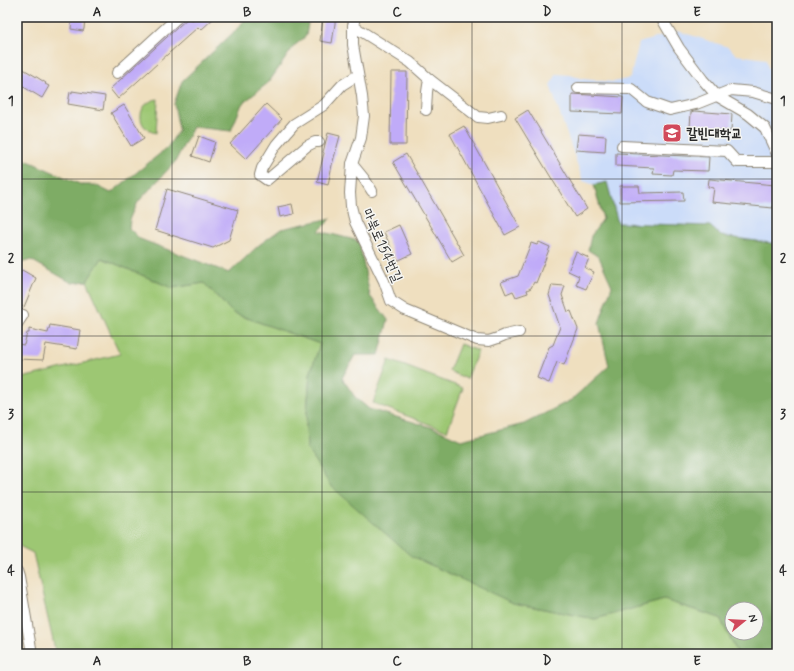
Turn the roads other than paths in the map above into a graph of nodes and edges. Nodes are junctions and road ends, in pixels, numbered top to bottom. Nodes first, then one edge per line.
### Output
1 (662, 17) edge
2 (173, 18) edge
3 (354, 22) edge
4 (117, 73) dead end
5 (358, 75) junction
6 (429, 79) junction
7 (578, 88) dead end
8 (717, 96) junction
9 (777, 99) edge
10 (426, 110) dead end
11 (501, 115) dead end
12 (319, 142) dead end
13 (622, 146) dead end
14 (777, 154) edge
15 (777, 162) edge
16 (352, 164) junction
17 (372, 191) dead end
18 (519, 332) dead end
19 (17, 572) edge
20 (32, 654) edge

1 - 8 street
2 - 4 street
3 - 5 street, 마북로154번길
3 - 6 street
5 - 12 street
5 - 16 street, 마북로154번길
6 - 10 street
6 - 11 street
7 - 8 street
8 - 9 street
8 - 14 street
13 - 15 street
16 - 17 street
16 - 18 street, 마북로154번길
19 - 20 street

